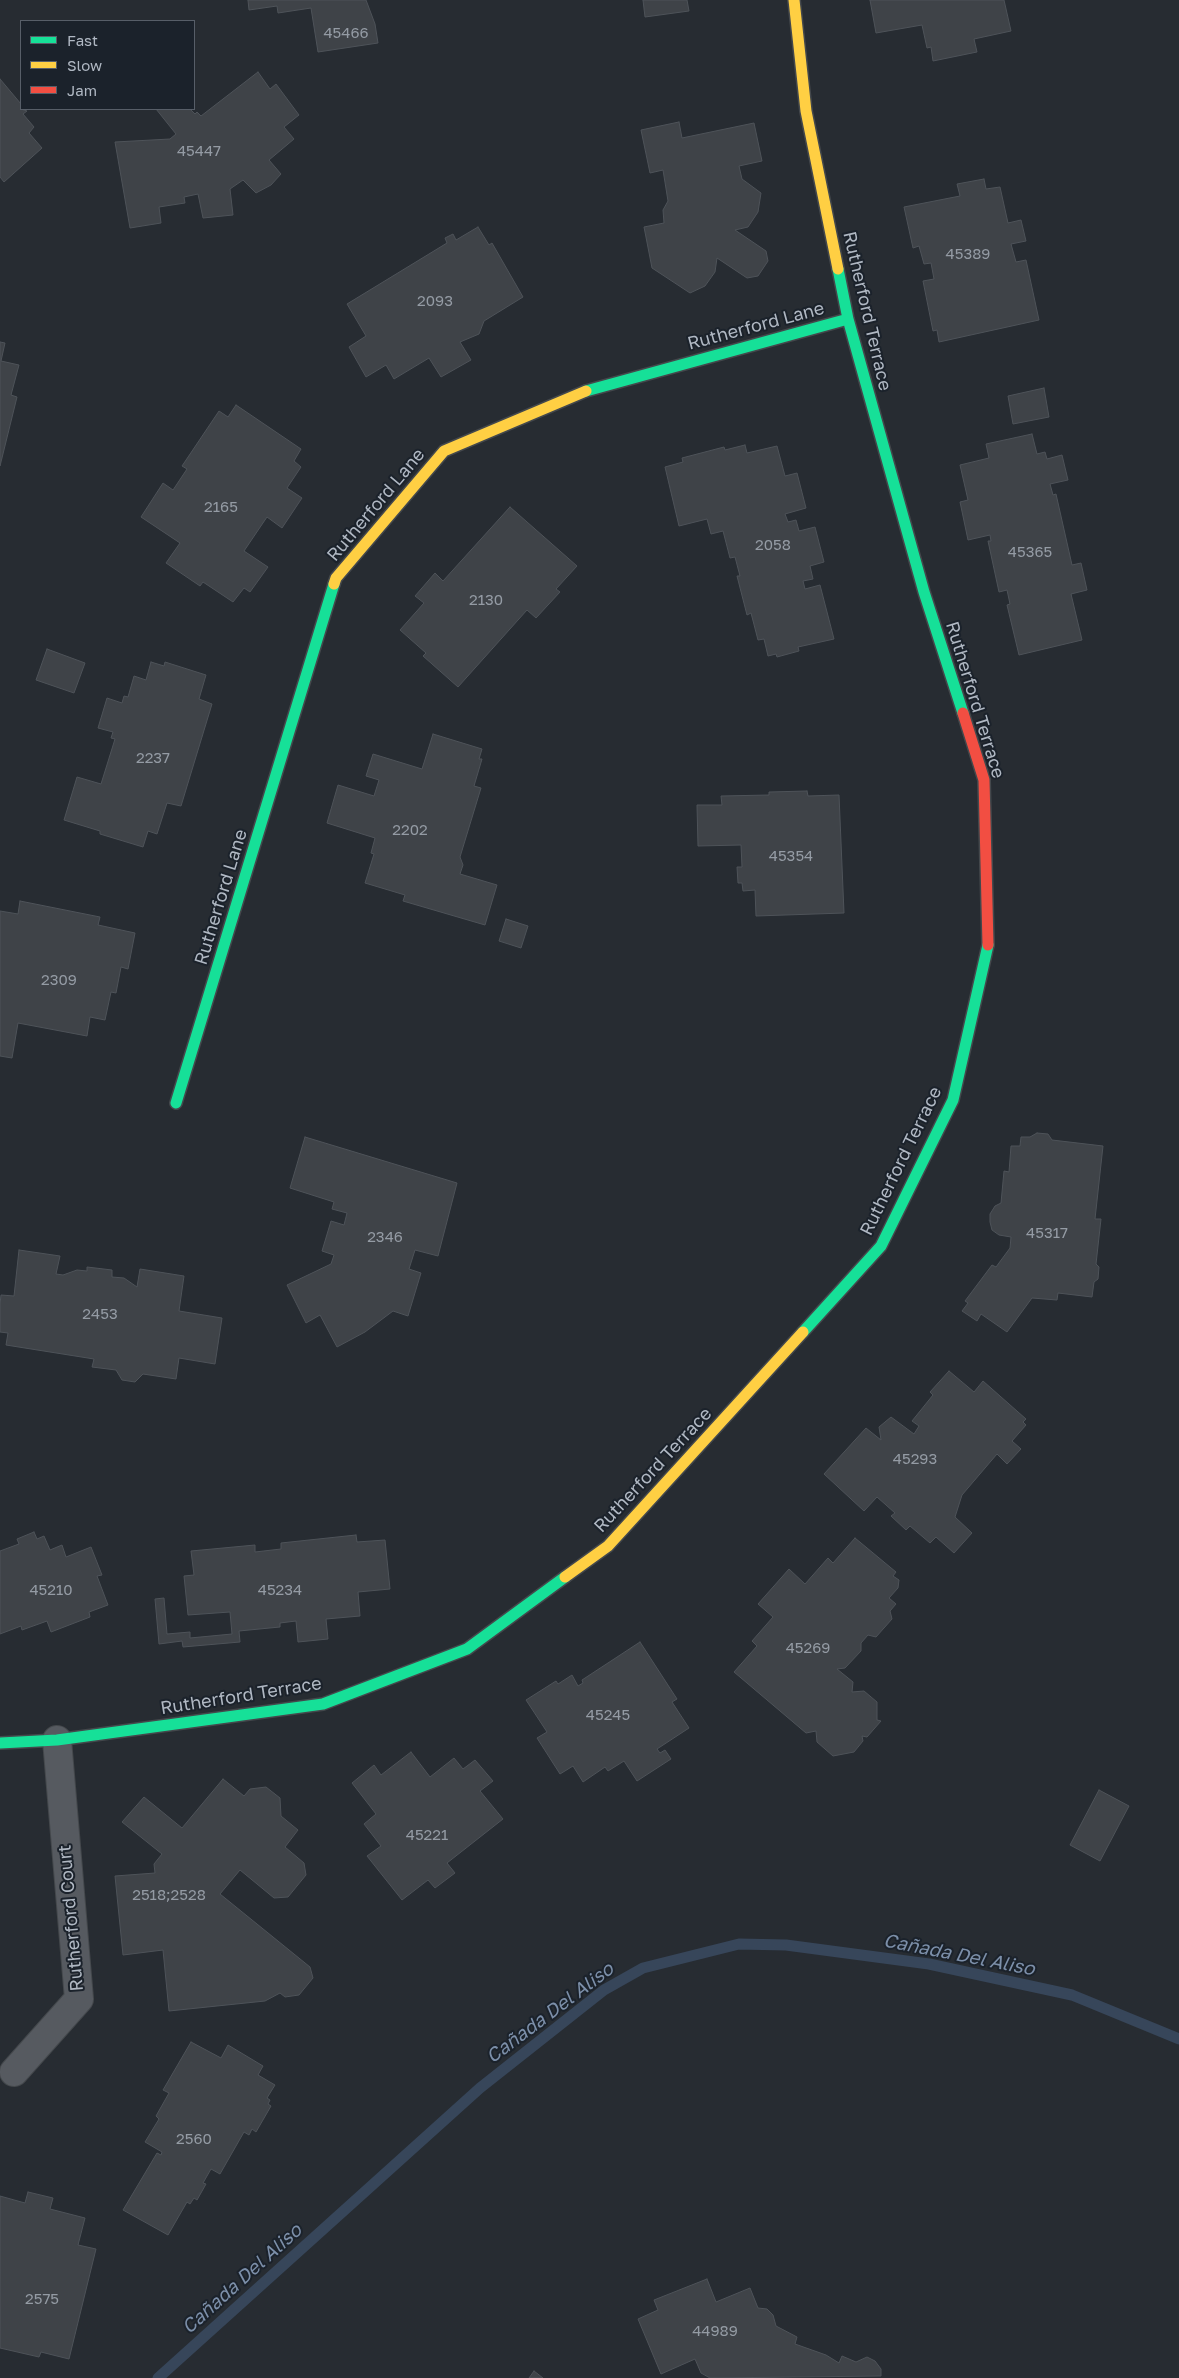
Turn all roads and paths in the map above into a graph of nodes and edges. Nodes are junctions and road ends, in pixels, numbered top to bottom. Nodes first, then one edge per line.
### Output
1 (794, 0) edge
2 (848, 319) junction
3 (176, 1104) dead end
4 (57, 1740) junction
5 (0, 1743) edge
6 (14, 2072) dead end

1 - 2 street, Rutherford Terrace
2 - 3 street, Rutherford Lane
2 - 4 street, Rutherford Terrace
4 - 5 street, Rutherford Terrace
4 - 6 street, Rutherford Court

